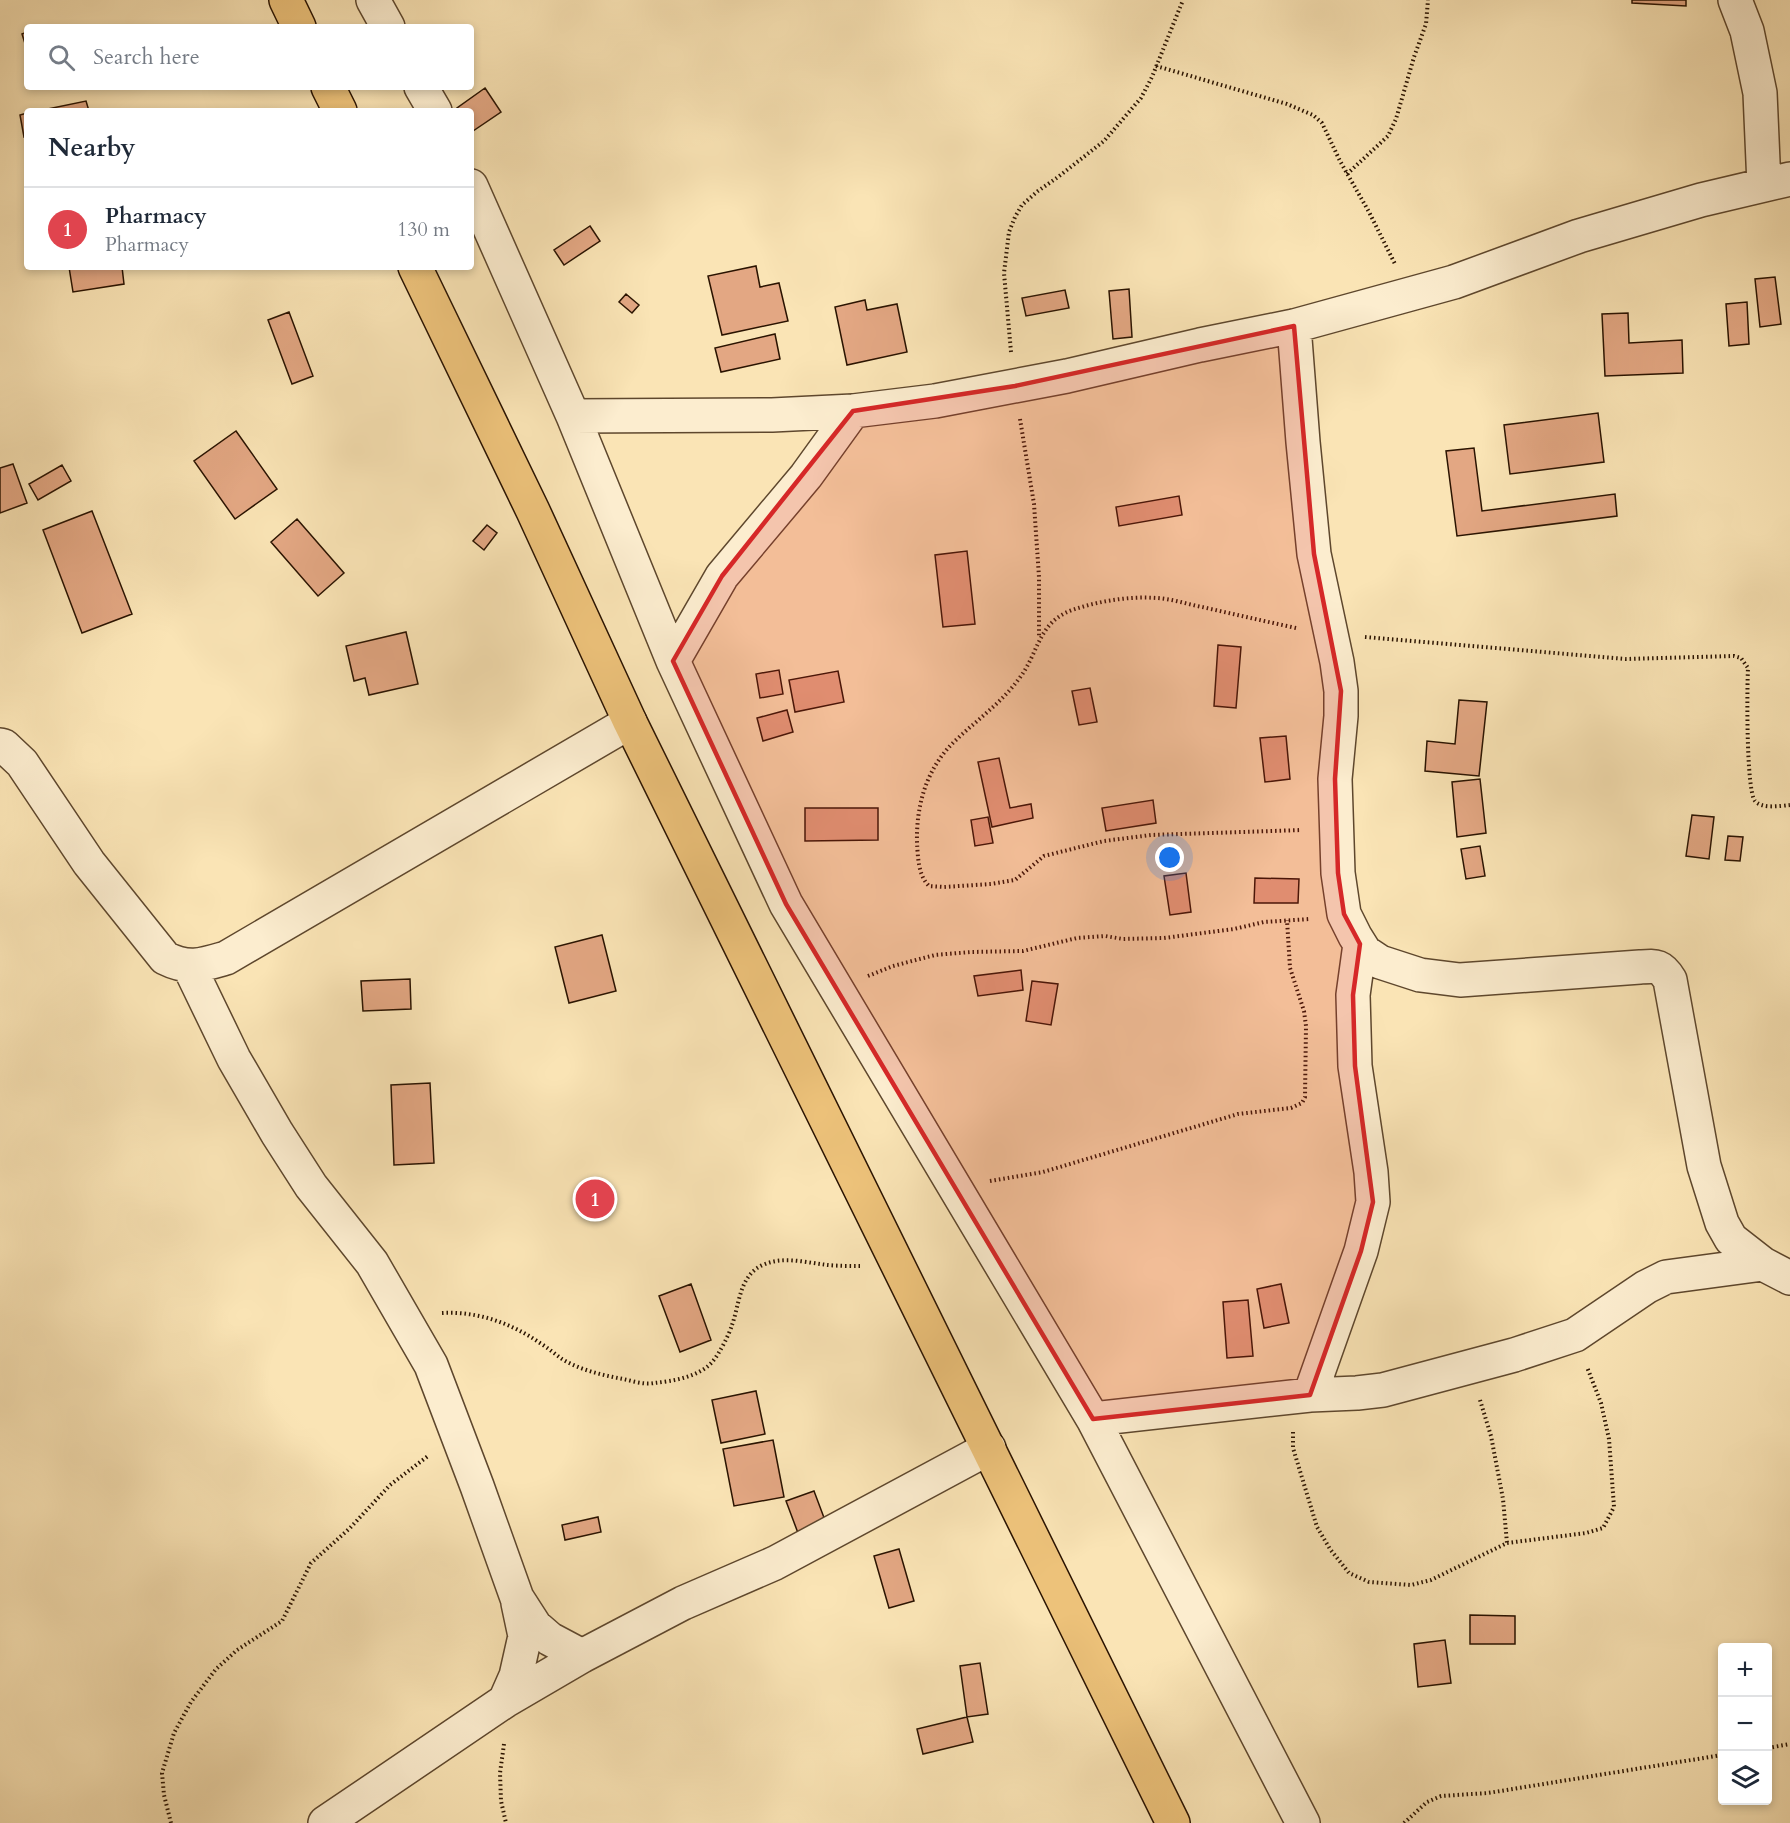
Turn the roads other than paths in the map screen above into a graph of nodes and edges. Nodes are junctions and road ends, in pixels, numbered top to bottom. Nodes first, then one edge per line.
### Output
1 (286, 0) edge
2 (373, 0) edge
3 (1735, 0) edge
4 (298, 24) edge
5 (386, 24) edge
6 (330, 90) edge
7 (423, 90) edge
8 (338, 108) edge
9 (433, 108) edge
10 (1777, 182) edge
11 (474, 193) edge
12 (416, 270) edge
13 (1294, 326) junction
14 (853, 411) junction
15 (573, 416) junction
16 (674, 662) junction
17 (630, 722) junction
18 (1, 742) edge
19 (1353, 931) junction
20 (189, 966) junction
21 (1777, 1271) edge
22 (1306, 1396) junction
23 (1093, 1419) junction
24 (989, 1448) junction
25 (517, 1599) junction
26 (582, 1656) junction
27 (505, 1701) junction
28 (325, 1823) edge
29 (1173, 1823) edge
30 (1304, 1823) edge

1 - 4 highway
2 - 5 street
3 - 10 street
6 - 8 highway
7 - 9 street
10 - 13 street
11 - 15 street
12 - 17 highway
13 - 14 street
13 - 19 street
14 - 15 street
14 - 16 street
15 - 16 street
16 - 23 street
17 - 20 street
17 - 24 highway
18 - 20 street
19 - 21 street
19 - 22 street
20 - 25 street
21 - 22 street
22 - 23 street
23 - 30 street
24 - 26 street
24 - 29 highway
25 - 26 street
25 - 27 street
26 - 27 street
27 - 28 street

